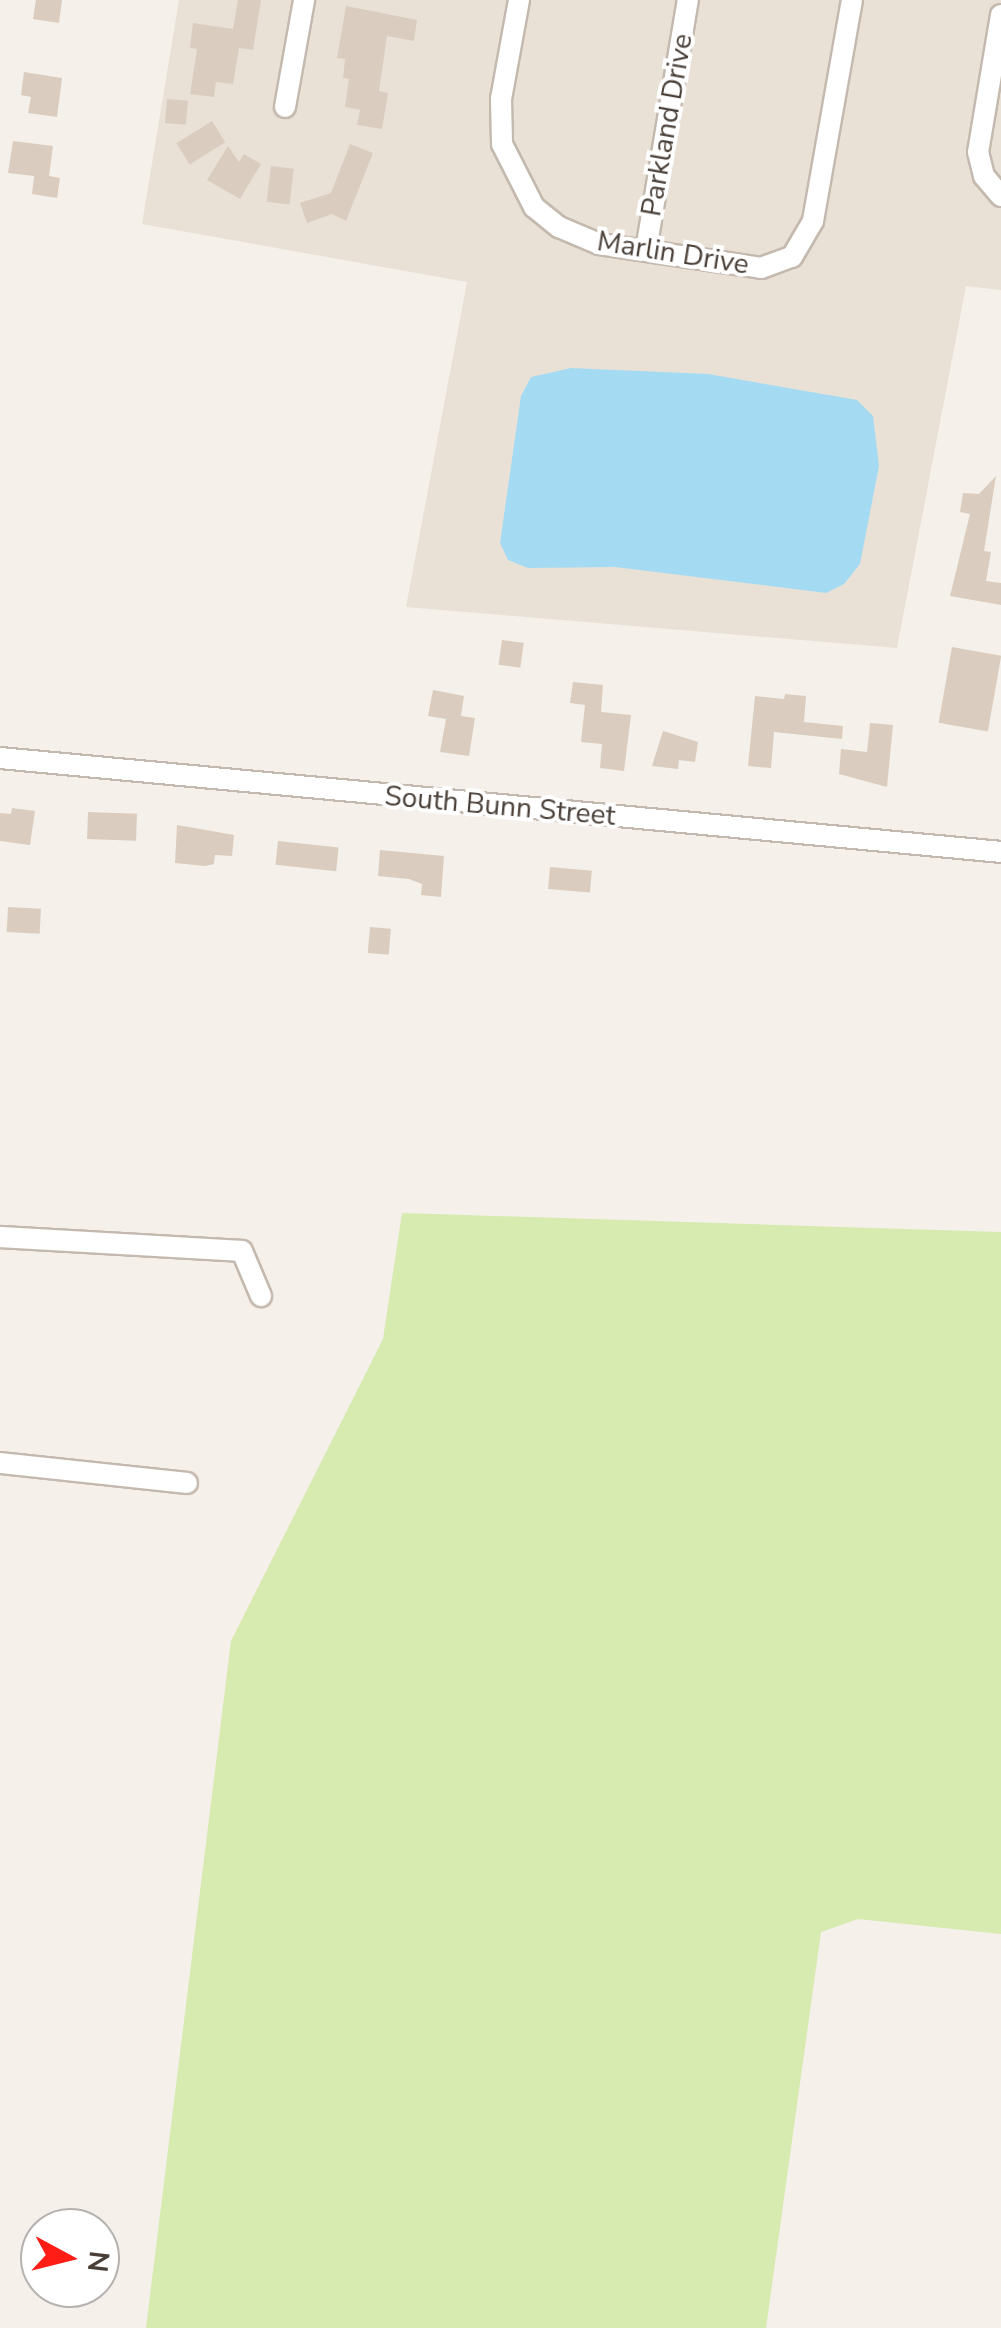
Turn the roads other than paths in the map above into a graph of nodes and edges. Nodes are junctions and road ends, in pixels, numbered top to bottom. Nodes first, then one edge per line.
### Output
1 (304, 0) edge
2 (519, 0) edge
3 (688, 0) edge
4 (852, 0) edge
5 (1001, 14) edge
6 (285, 107) dead end
7 (1001, 196) edge
8 (646, 250) junction
9 (0, 758) edge
10 (1001, 852) edge
11 (0, 1237) edge
12 (261, 1296) dead end
13 (0, 1462) edge
14 (187, 1482) dead end

1 - 6 street
2 - 8 street, Marlin Drive
3 - 8 street, Parkland Drive
4 - 8 street, Marlin Drive
5 - 7 street
9 - 10 street, South Bunn Street
11 - 12 street
13 - 14 street

